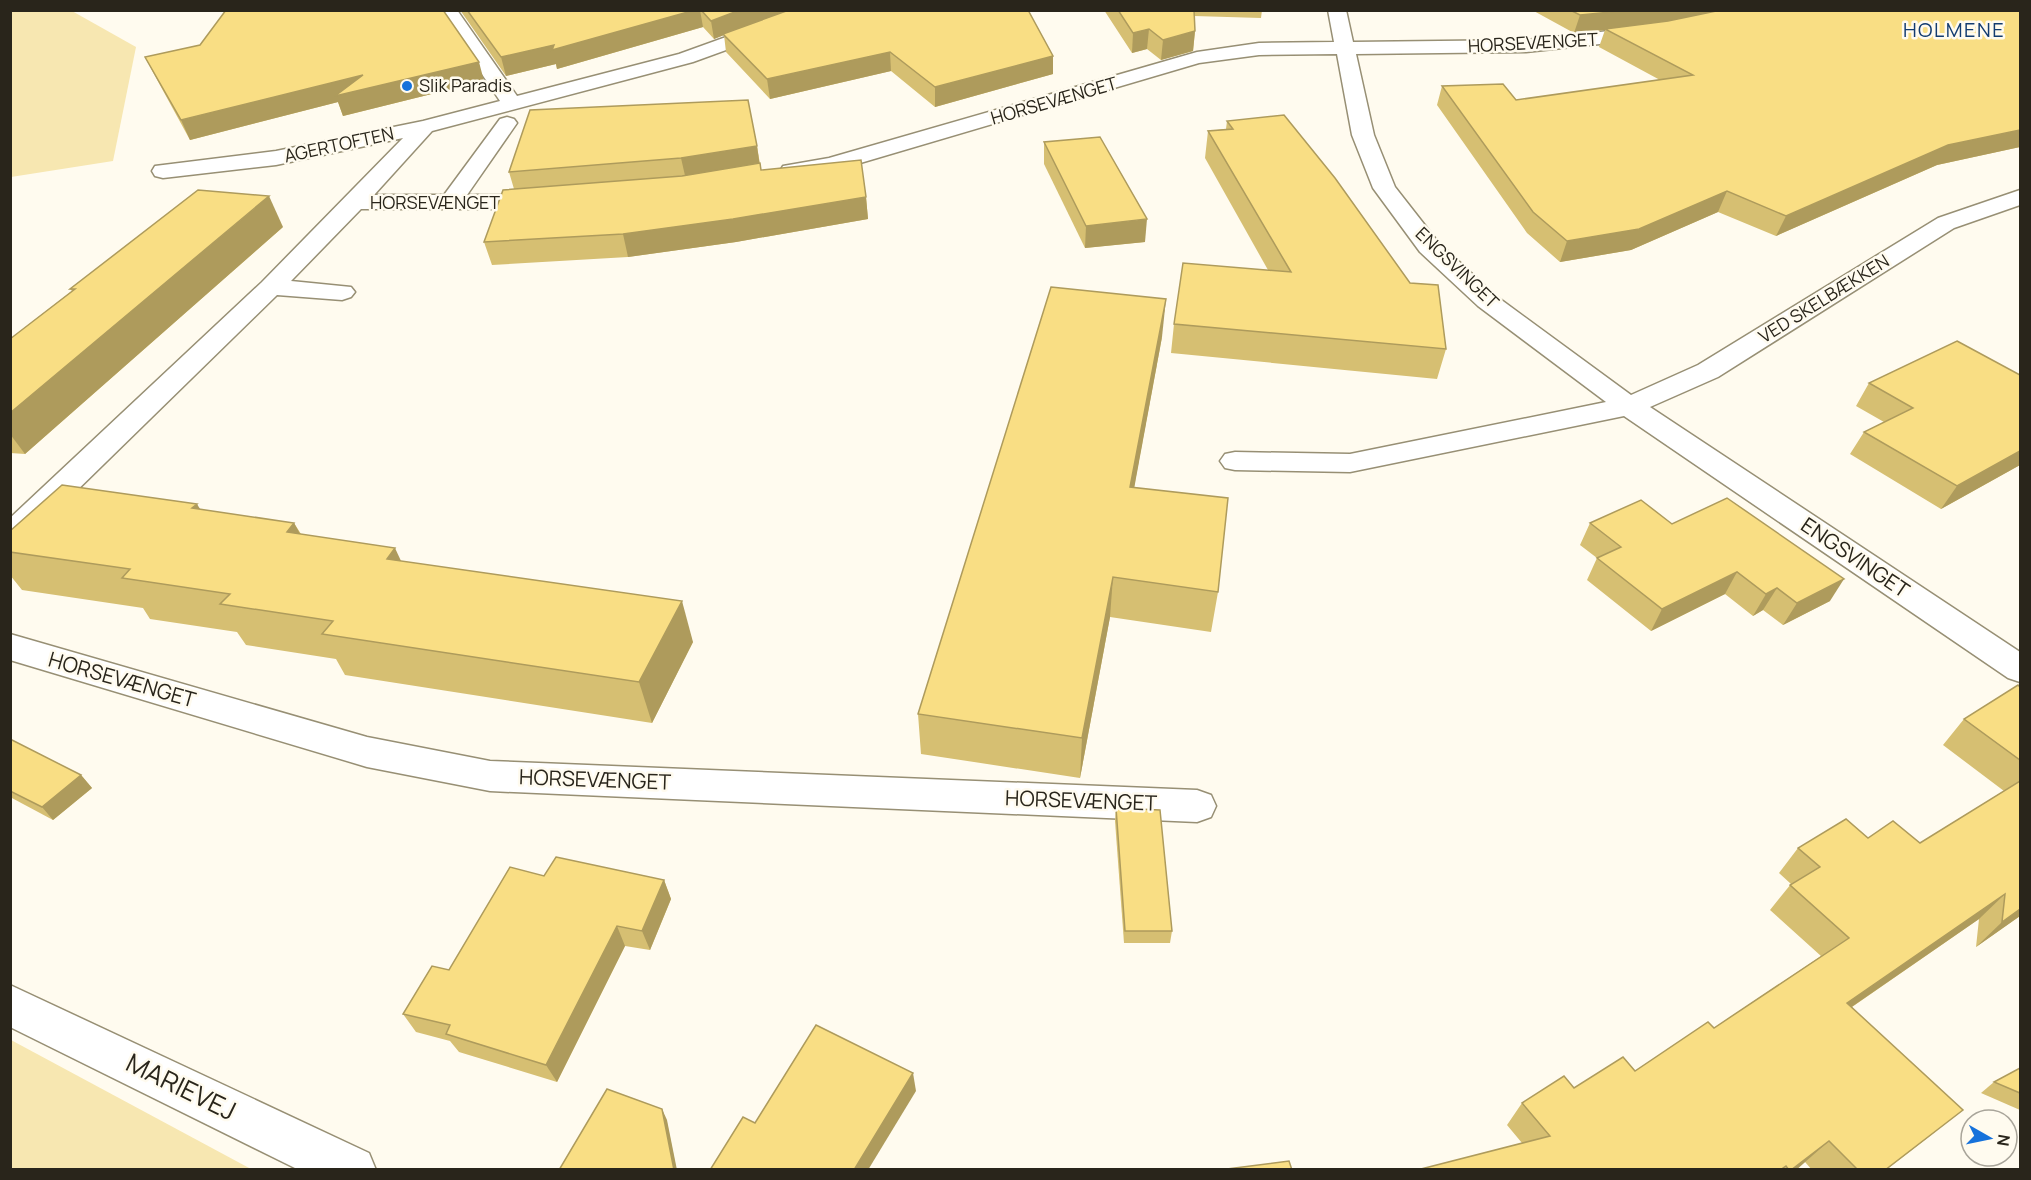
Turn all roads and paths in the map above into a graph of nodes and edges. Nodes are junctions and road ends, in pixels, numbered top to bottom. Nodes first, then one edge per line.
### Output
1 (448, 10) edge
2 (819, 10) edge
3 (1337, 10) edge
4 (1668, 30) edge
5 (1343, 47) junction
6 (509, 114) junction
7 (425, 127) junction
8 (163, 171) dead end
9 (776, 174) edge
10 (2020, 197) edge
11 (560, 200) edge
12 (355, 202) junction
13 (450, 203) junction
14 (271, 287) junction
15 (342, 292) dead end
16 (1629, 406) junction
17 (1236, 461) dead end
18 (10, 537) edge
19 (10, 648) edge
20 (2020, 669) edge
21 (1197, 806) dead end
22 (10, 1005) edge
23 (352, 1170) edge

1 - 6 street
2 - 6 street, AGERTOFTEN
3 - 5 street, ENGSVINGET
4 - 5 street, HORSEVÆNGET
5 - 9 street, HORSEVÆNGET
5 - 16 street, ENGSVINGET
6 - 7 street, AGERTOFTEN
6 - 13 street
7 - 8 street, AGERTOFTEN
7 - 12 street, HORSEVÆNGET
10 - 16 street, VED SKELBÆKKEN
11 - 13 street, HORSEVÆNGET
12 - 13 street, HORSEVÆNGET
12 - 14 street, HORSEVÆNGET
14 - 15 street
14 - 18 street, HORSEVÆNGET
16 - 17 street
16 - 20 street, ENGSVINGET
19 - 21 street, HORSEVÆNGET
22 - 23 street, MARIEVEJ

